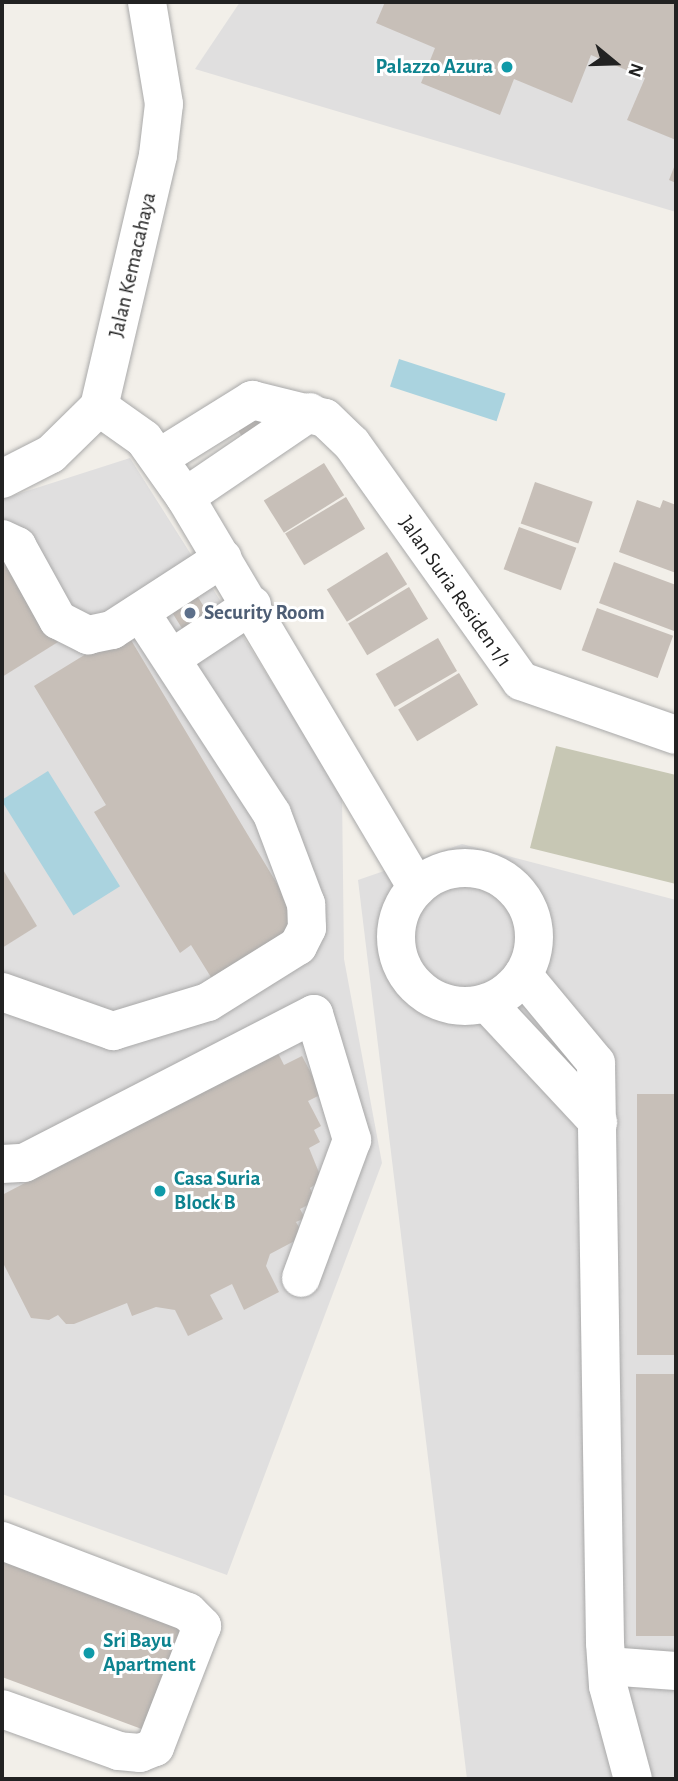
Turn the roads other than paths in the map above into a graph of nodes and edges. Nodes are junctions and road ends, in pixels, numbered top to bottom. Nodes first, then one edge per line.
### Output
1 (147, 2) edge
2 (99, 407) junction
3 (310, 412) junction
4 (159, 458) junction
5 (2, 480) edge
6 (185, 497) junction
7 (2, 539) edge
8 (223, 558) junction
9 (252, 605) junction
10 (141, 612) junction
11 (172, 658) junction
12 (676, 735) edge
13 (416, 887) junction
14 (523, 975) junction
15 (2, 992) edge
16 (487, 1003) junction
17 (598, 1122) junction
18 (2, 1164) edge
19 (301, 1278) dead end
20 (2, 1541) edge
21 (607, 1666) junction
22 (676, 1671) edge
23 (2, 1709) edge
24 (633, 1779) edge

1 - 2 street, Jalan Kemacahaya
2 - 4 street
2 - 5 street
3 - 4 street, Jalan Suria Residen 1/1
3 - 6 street
3 - 12 street, Jalan Suria Residen 1/1
4 - 6 street
6 - 8 street
7 - 10 street
8 - 9 street
8 - 10 street
9 - 11 street
9 - 13 street
10 - 11 street
11 - 15 street
13 - 14 street
13 - 16 street
14 - 16 street
14 - 17 street
16 - 17 street
17 - 21 street
18 - 19 street
20 - 23 street
21 - 22 street
21 - 24 street

